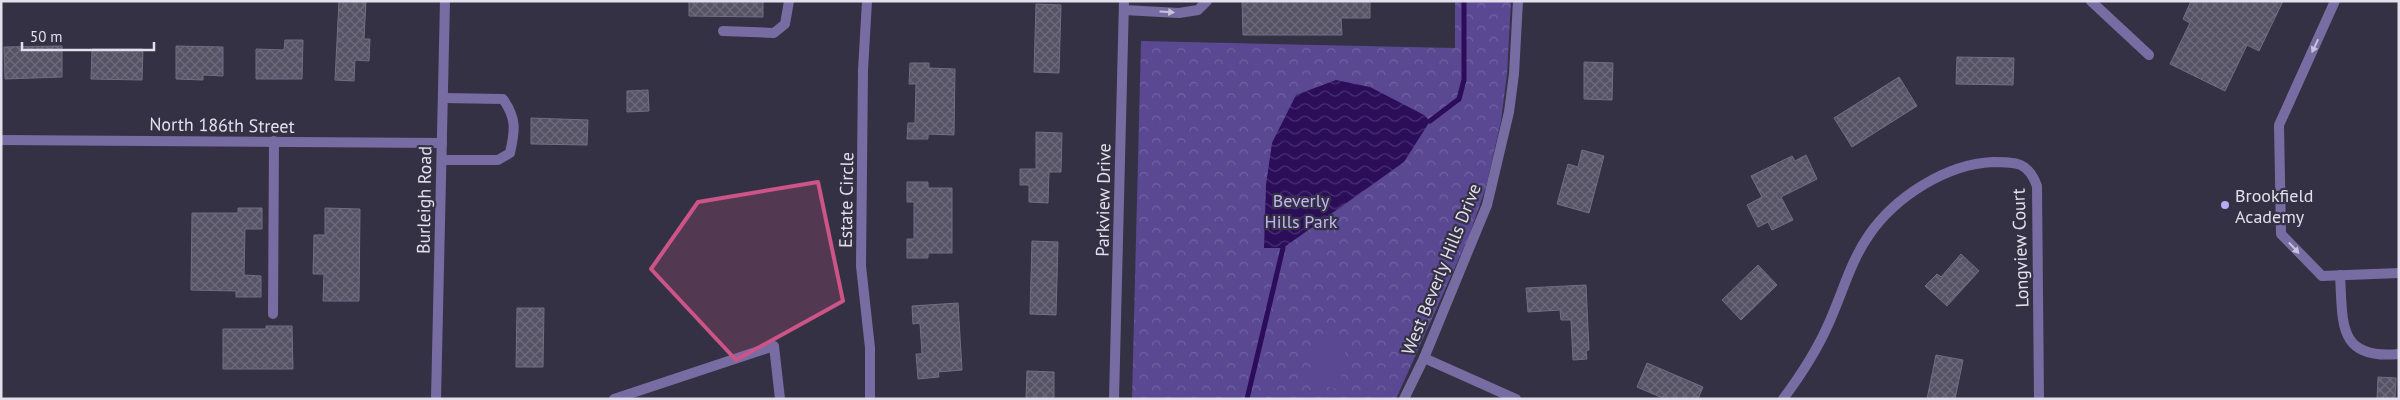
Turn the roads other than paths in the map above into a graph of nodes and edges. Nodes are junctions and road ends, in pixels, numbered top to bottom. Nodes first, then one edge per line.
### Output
1 (445, 1) edge
2 (789, 1) edge
3 (867, 1) edge
4 (1207, 1) edge
5 (1518, 1) edge
6 (2091, 1) edge
7 (2335, 1) edge
8 (1124, 5) edge
9 (723, 31) dead end
10 (2149, 55) dead end
11 (443, 98) junction
12 (1, 140) edge
13 (274, 142) junction
14 (442, 143) junction
15 (442, 160) junction
16 (2399, 273) edge
17 (2340, 276) junction
18 (273, 314) dead end
19 (2399, 354) edge
20 (1424, 358) junction
21 (436, 399) edge
22 (614, 399) edge
23 (780, 399) edge
24 (870, 399) edge
25 (1114, 399) edge
26 (1404, 399) edge
27 (1516, 399) edge
28 (1783, 399) edge
29 (2039, 399) edge

1 - 11 street, Burleigh Road
2 - 9 street
3 - 24 street, Estate Circle
8 -> 4 street
5 - 20 street, West Beverly Hills Drive
6 - 10 street
7 -> 17 street
8 - 25 street, Parkview Drive
11 - 14 street, Burleigh Road
11 - 15 street
12 - 13 street, North 186th Street
13 - 14 street, North 186th Street
13 - 18 street
14 - 15 street, Burleigh Road
15 - 21 street, Burleigh Road
16 - 17 street
17 - 19 street
20 - 26 street, West Beverly Hills Drive
20 - 27 street
22 - 23 street
28 - 29 street, Longview Court

